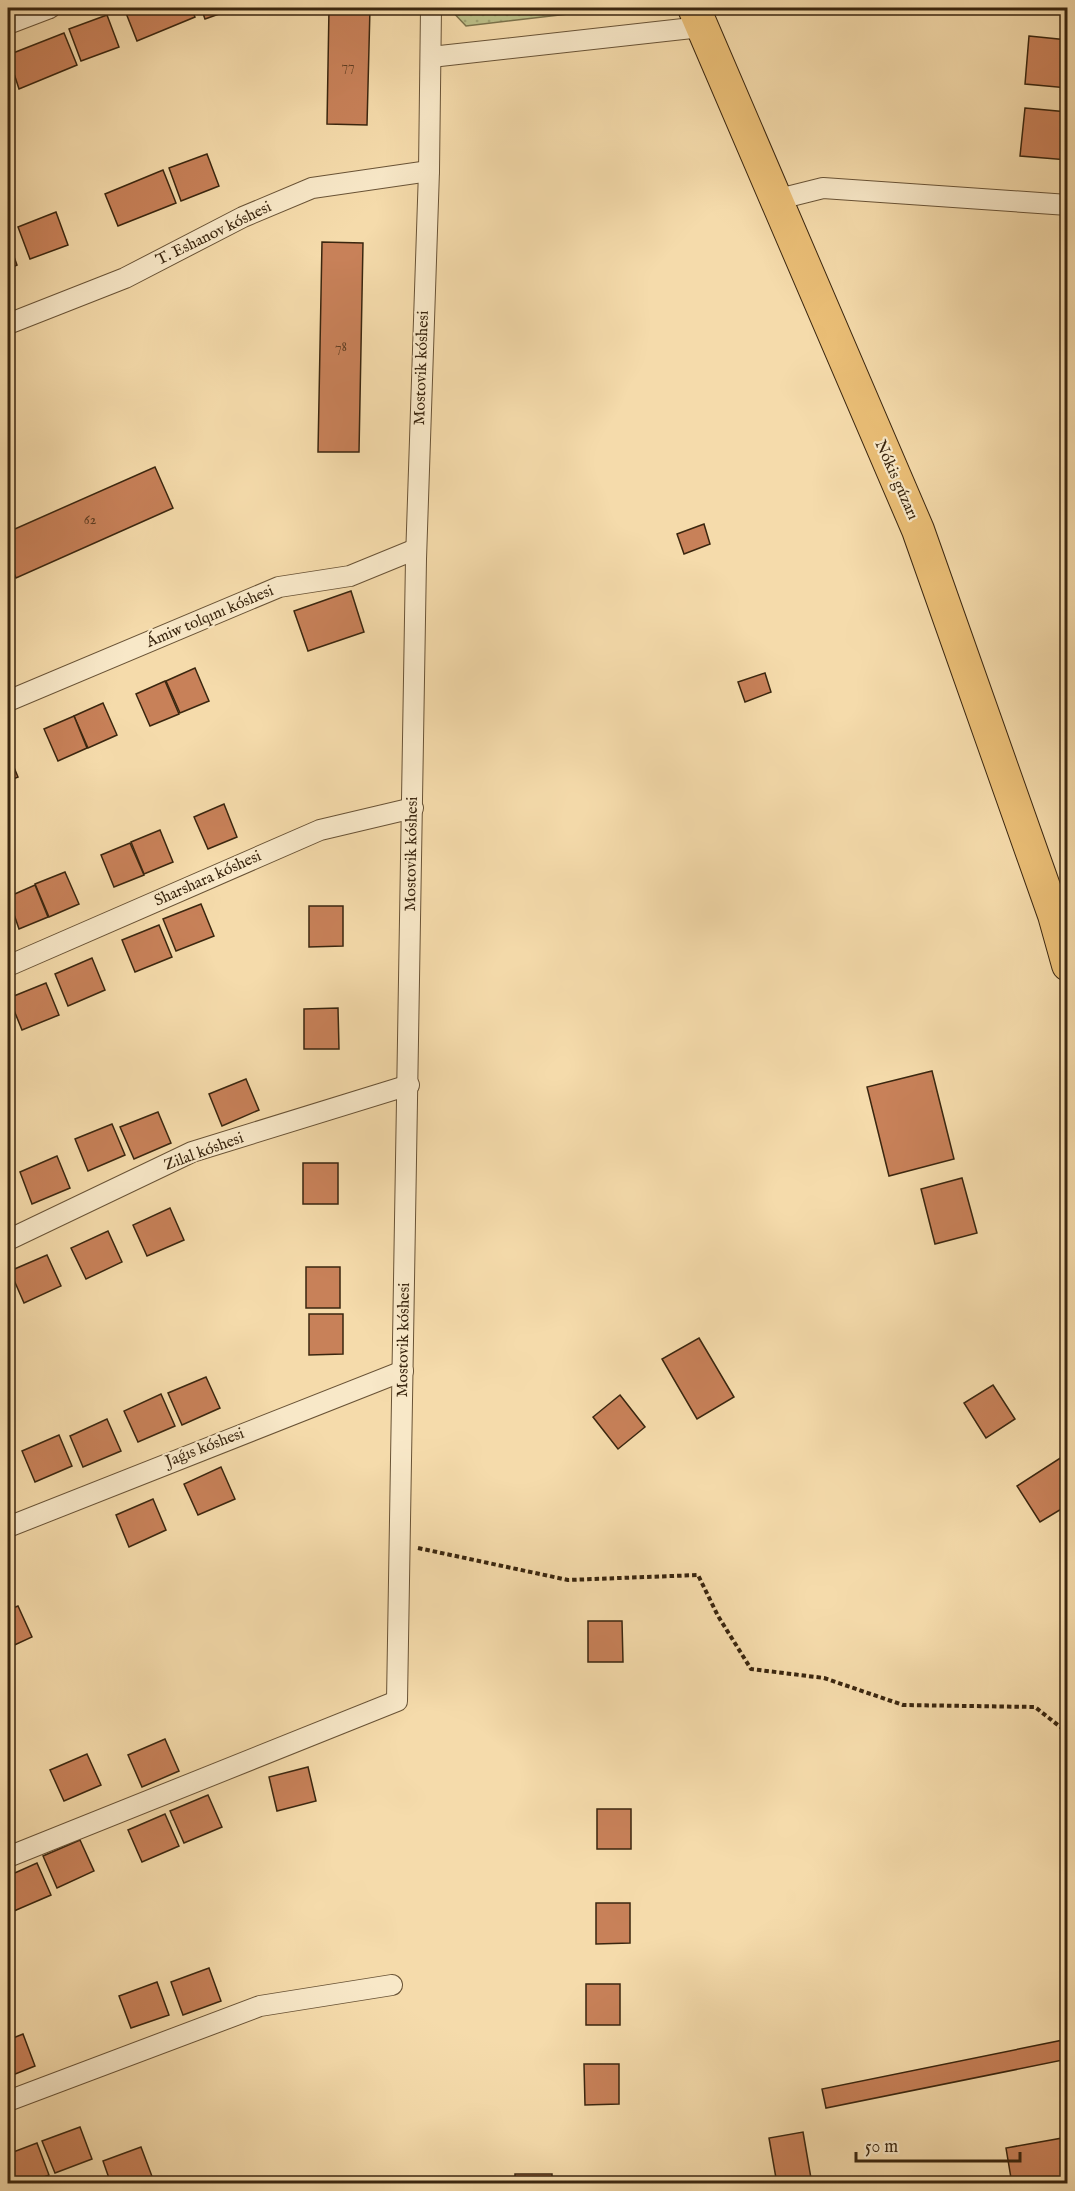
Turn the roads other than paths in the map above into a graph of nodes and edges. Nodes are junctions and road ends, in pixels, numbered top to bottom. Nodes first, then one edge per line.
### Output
1 (50, 8) edge
2 (431, 8) edge
3 (697, 17) edge
4 (8, 24) edge
5 (431, 57) junction
6 (429, 171) junction
7 (775, 201) junction
8 (1068, 206) edge
9 (8, 324) edge
10 (416, 549) junction
11 (8, 701) edge
12 (413, 808) junction
13 (1068, 965) edge
14 (8, 966) edge
15 (409, 1085) junction
16 (8, 1240) edge
17 (403, 1371) junction
18 (8, 1527) edge
19 (8, 1857) edge
20 (392, 1985) dead end
21 (8, 2101) edge

1 - 4 street
2 - 5 street, Mostovik kóshesi
3 - 5 street
3 - 7 main road, Nókis gúzarı
5 - 6 street, Mostovik kóshesi
6 - 9 street, T. Eshanov kóshesi
6 - 10 street, Mostovik kóshesi
7 - 8 street
7 - 13 main road, Nókis gúzarı
10 - 11 street, Ámiw tolqını kóshesi
10 - 12 street, Mostovik kóshesi
12 - 14 street, Sharshara kóshesi
12 - 15 street, Mostovik kóshesi
15 - 16 street, Zilal kóshesi
15 - 17 street, Mostovik kóshesi
17 - 18 street, Jaǵıs kóshesi
17 - 19 street, Mostovik kóshesi
20 - 21 street

